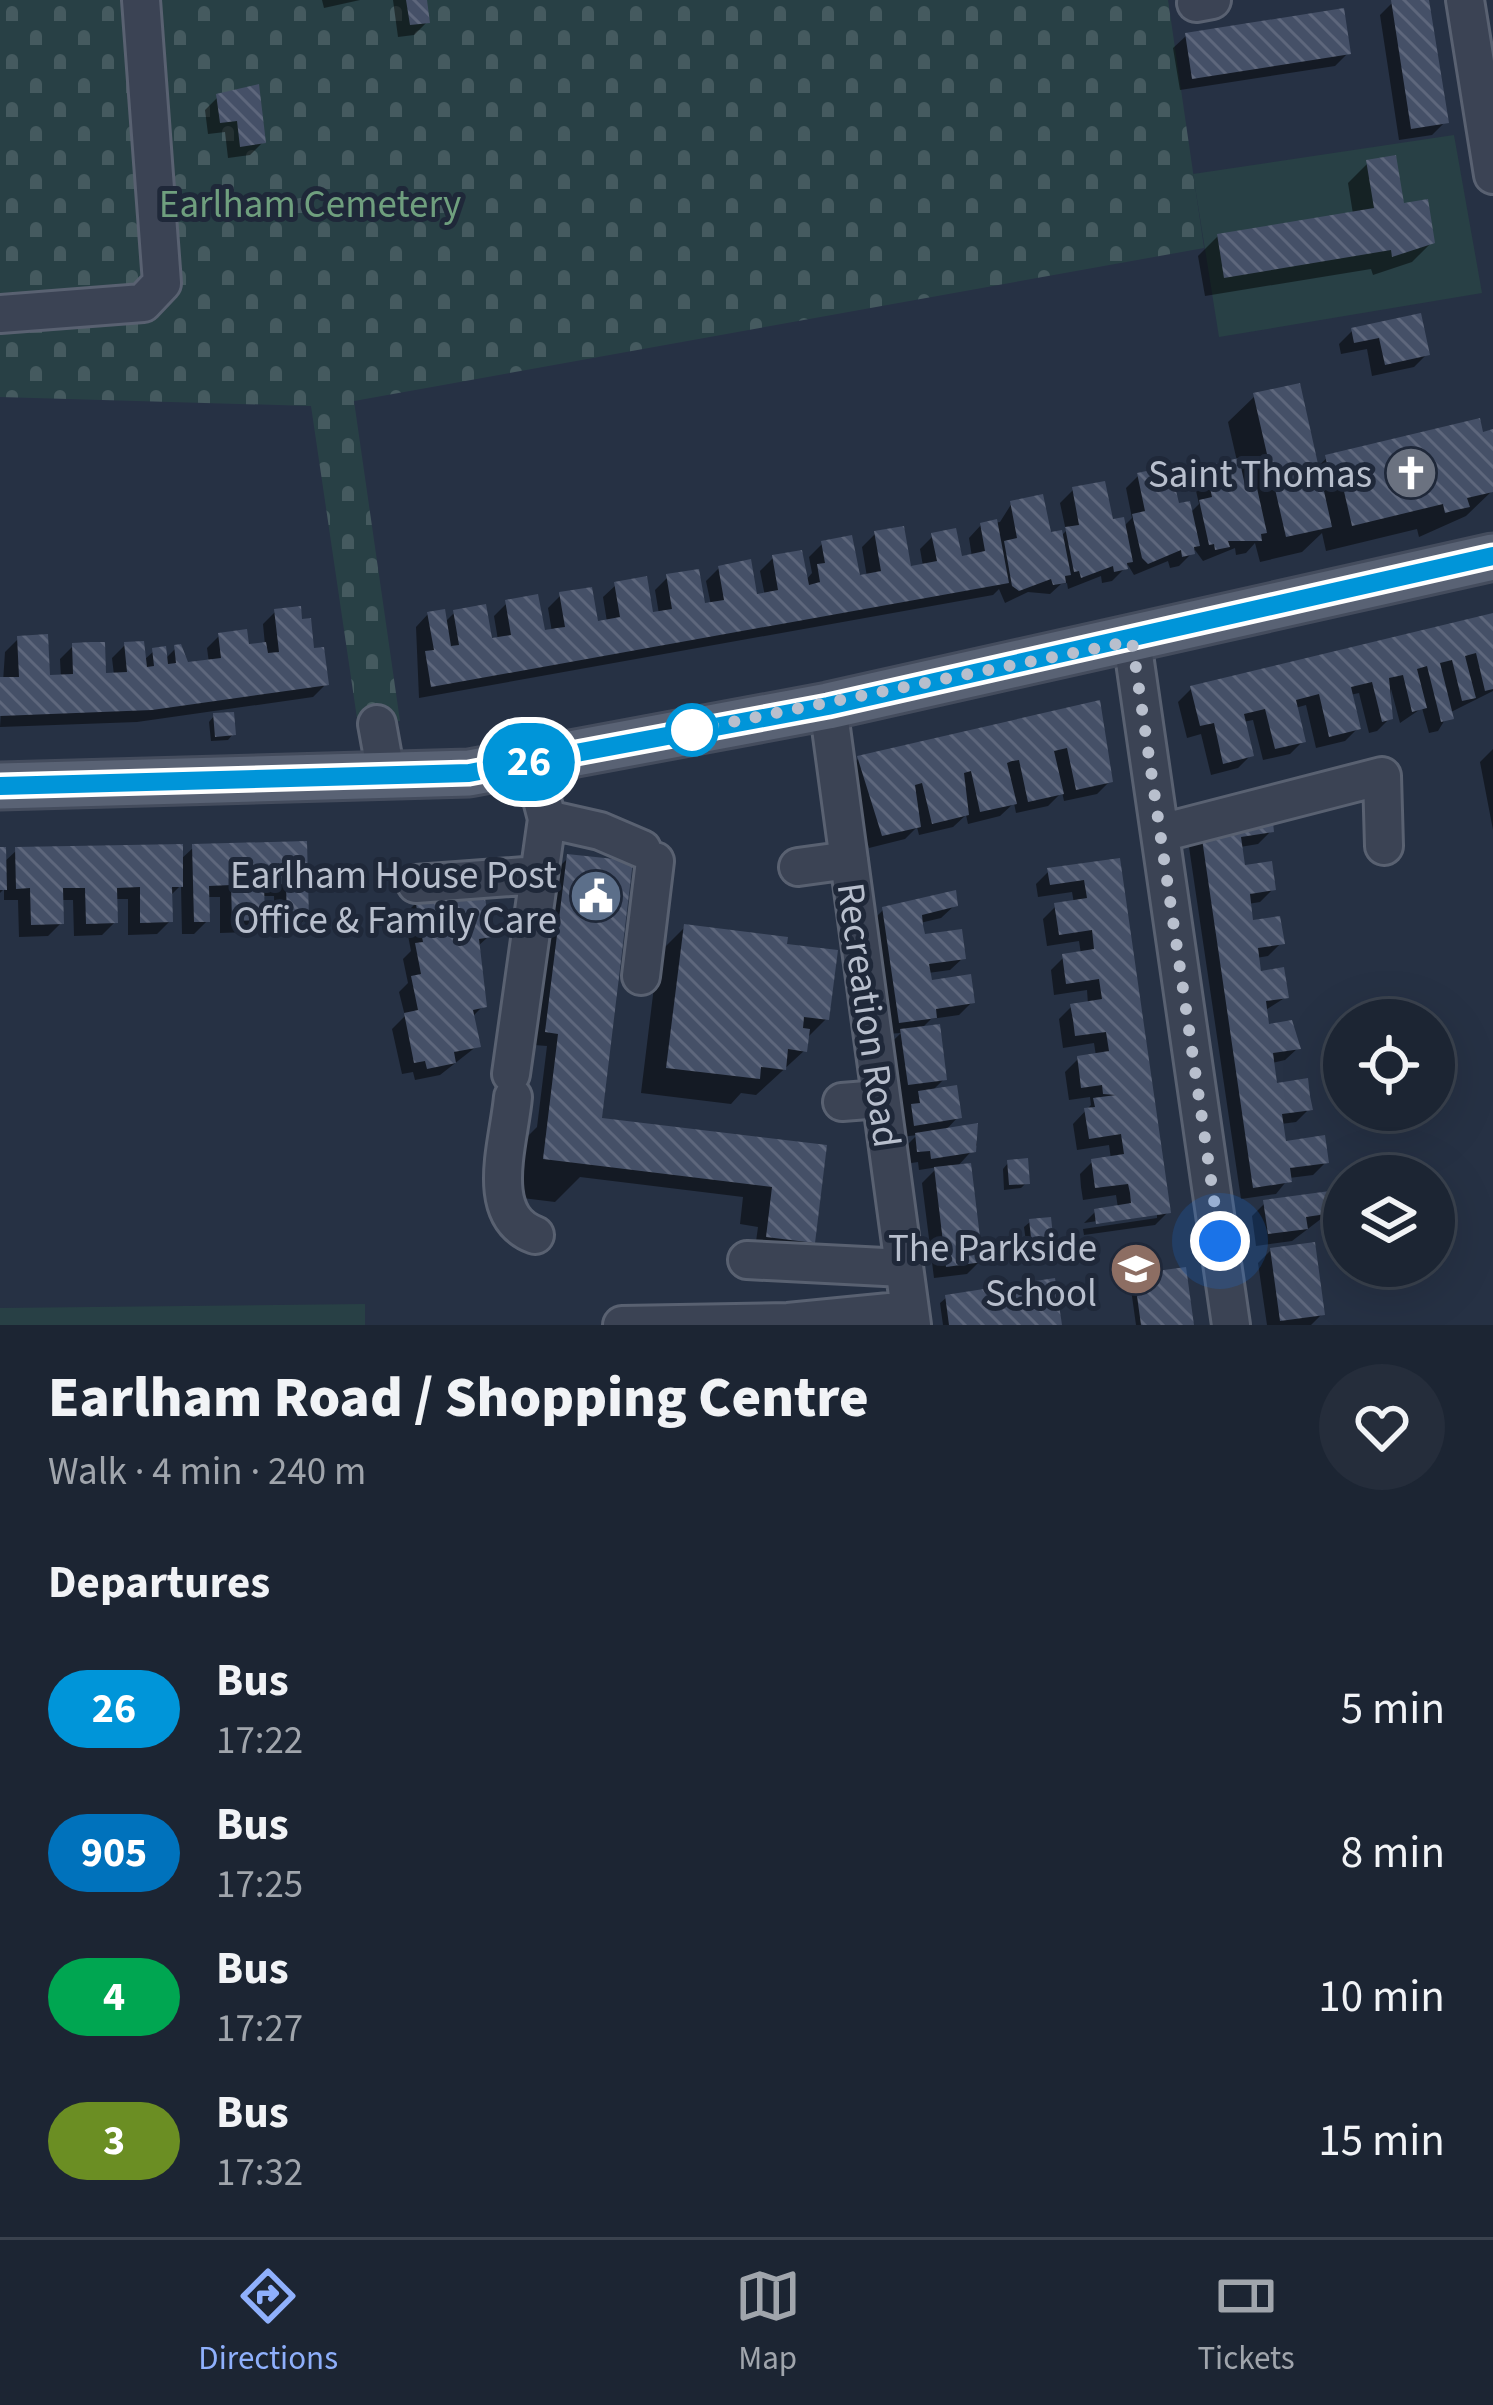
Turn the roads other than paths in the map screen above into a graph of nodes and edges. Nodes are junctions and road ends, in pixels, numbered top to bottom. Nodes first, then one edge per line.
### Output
1 (141, 0) edge
2 (1474, 2) edge
3 (1493, 176) edge
4 (0, 314) edge
5 (1493, 556) edge
6 (1132, 641) junction
7 (828, 706) junction
8 (377, 724) dead end
9 (532, 761) junction
10 (387, 779) junction
11 (0, 786) edge
12 (547, 819) junction
13 (1161, 833) junction
14 (1384, 846) dead end
15 (849, 860) junction
16 (798, 867) dead end
17 (538, 874) junction
18 (416, 884) dead end
19 (641, 976) dead end
20 (880, 1099) junction
21 (842, 1102) dead end
22 (535, 1235) dead end
23 (747, 1260) dead end
24 (904, 1268) junction
25 (911, 1317) edge
26 (622, 1325) edge
27 (1231, 1325) edge

1 - 4 street
2 - 3 street
5 - 6 main road
6 - 7 main road
6 - 13 street
7 - 9 main road
7 - 15 street, Recreation Road
8 - 10 street
9 - 10 main road
9 - 12 street
10 - 11 main road
12 - 17 street
12 - 19 street
13 - 14 street
13 - 27 street
15 - 16 street
15 - 20 street, Recreation Road
17 - 18 street
17 - 22 street
20 - 21 street
20 - 24 street, Recreation Road
23 - 24 street
24 - 25 street, Recreation Road
25 - 26 street

